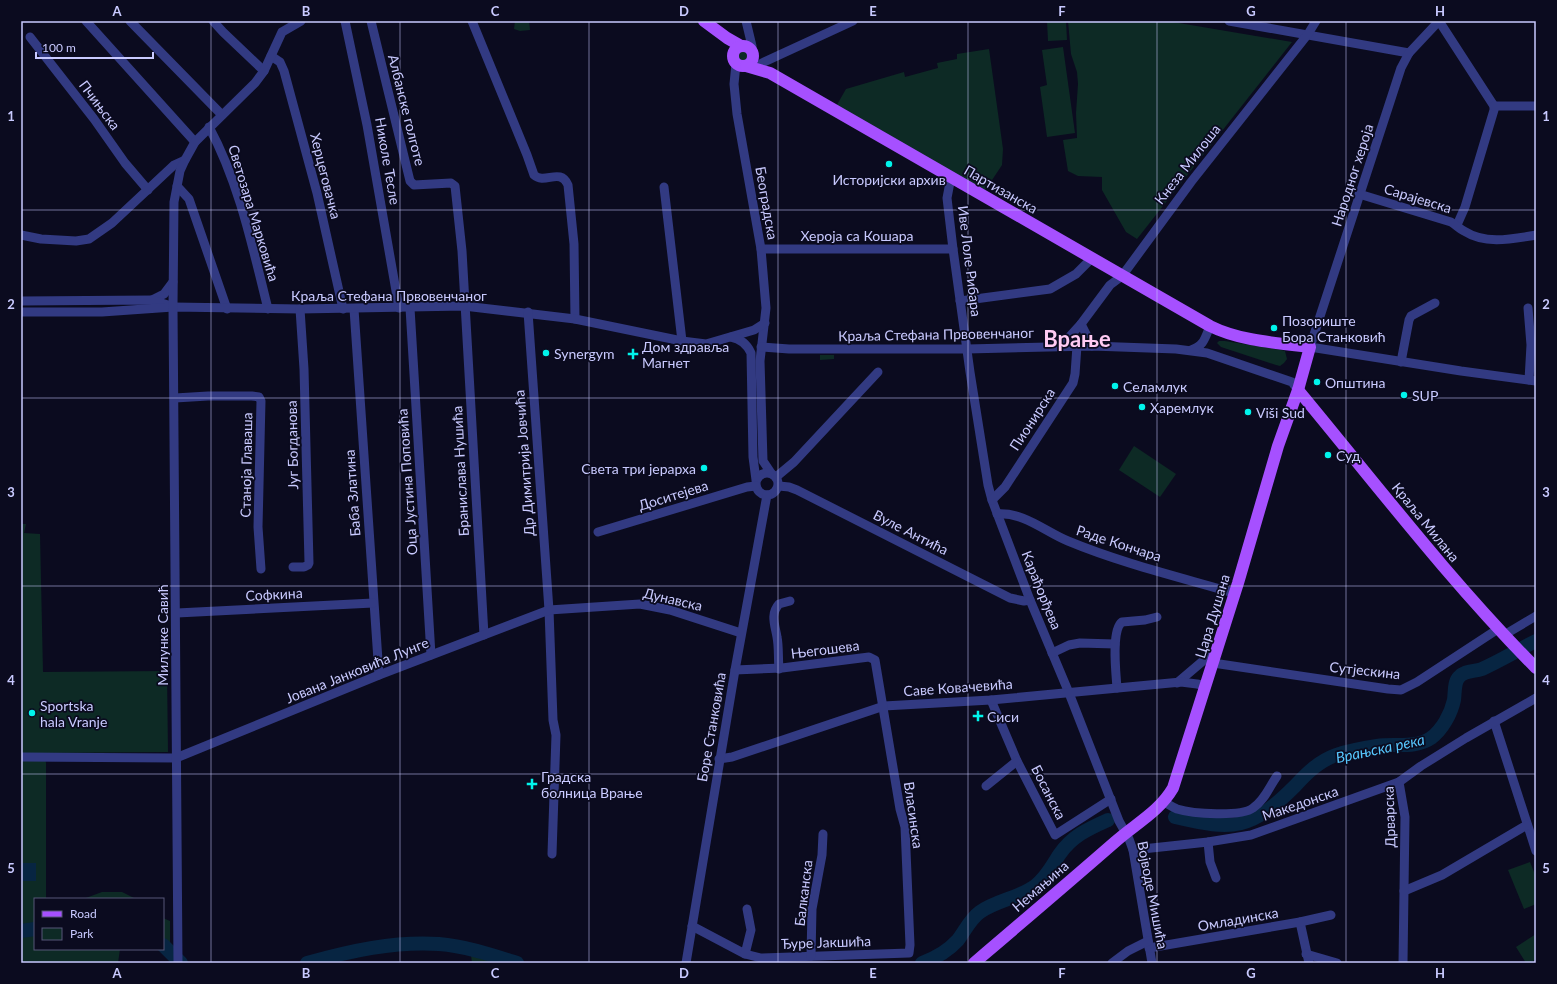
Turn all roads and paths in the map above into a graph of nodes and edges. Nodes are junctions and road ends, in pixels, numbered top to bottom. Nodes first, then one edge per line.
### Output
1 (86, 21) edge
2 (130, 21) edge
3 (213, 21) edge
4 (300, 21) edge
5 (345, 21) edge
6 (371, 21) edge
7 (472, 21) edge
8 (704, 21) edge
9 (746, 21) edge
10 (853, 21) edge
11 (1229, 21) edge
12 (1316, 21) edge
13 (1439, 21) edge
14 (1308, 34) junction
15 (30, 37) dead end
16 (1409, 53) junction
17 (743, 55) junction
18 (271, 56) junction
19 (762, 63) junction
20 (264, 71) junction
21 (770, 73) junction
22 (1494, 106) junction
23 (1536, 106) edge
24 (222, 115) junction
25 (209, 127) junction
26 (195, 142) junction
27 (185, 160) junction
28 (951, 177) junction
29 (177, 186) junction
30 (664, 187) dead end
31 (148, 190) junction
32 (1360, 194) junction
33 (1457, 226) junction
34 (21, 235) edge
35 (1536, 235) edge
36 (760, 249) junction
37 (953, 249) junction
38 (1092, 258) junction
39 (1122, 276) junction
40 (174, 280) junction
41 (102, 300) junction
42 (152, 300) junction
43 (21, 301) edge
44 (960, 301) junction
45 (1435, 303) dead end
46 (464, 306) junction
47 (173, 307) junction
48 (399, 308) junction
49 (410, 308) junction
50 (1528, 308) dead end
51 (227, 309) junction
52 (268, 309) junction
53 (343, 309) junction
54 (354, 309) junction
55 (300, 310) junction
56 (21, 312) edge
57 (102, 312) junction
58 (528, 312) junction
59 (576, 319) junction
60 (765, 323) junction
61 (1081, 324) junction
62 (1214, 328) junction
63 (731, 337) junction
64 (682, 341) junction
65 (1061, 346) junction
66 (1077, 346) junction
67 (1092, 346) junction
68 (761, 347) junction
69 (1310, 347) junction
70 (967, 349) junction
71 (1204, 349) junction
72 (1401, 362) junction
73 (878, 372) dead end
74 (1532, 380) edge
75 (1298, 390) junction
76 (175, 398) junction
77 (775, 479) junction
78 (756, 483) junction
79 (767, 496) junction
80 (992, 500) junction
81 (997, 514) junction
82 (598, 532) dead end
83 (293, 566) dead end
84 (261, 569) dead end
85 (1234, 593) junction
86 (1030, 600) junction
87 (790, 602) dead end
88 (373, 603) junction
89 (549, 610) junction
90 (177, 613) junction
91 (1536, 616) edge
92 (1157, 617) dead end
93 (1501, 632) junction
94 (741, 633) junction
95 (484, 634) junction
96 (1115, 644) junction
97 (1217, 649) junction
98 (1052, 653) junction
99 (432, 656) junction
100 (1213, 663) junction
101 (1536, 668) edge
102 (779, 669) junction
103 (735, 670) junction
104 (379, 675) junction
105 (1177, 683) junction
106 (1206, 686) junction
107 (1117, 688) junction
108 (1069, 693) junction
109 (1536, 698) edge
110 (991, 700) junction
111 (884, 706) junction
112 (1494, 721) junction
113 (21, 757) edge
114 (176, 758) junction
115 (720, 759) junction
116 (1018, 761) junction
117 (1277, 776) dead end
118 (1399, 782) junction
119 (986, 786) dead end
120 (1111, 800) junction
121 (1164, 802) junction
122 (1527, 825) junction
123 (1126, 832) junction
124 (823, 834) dead end
125 (1208, 842) junction
126 (1134, 850) junction
127 (1536, 851) edge
128 (552, 854) dead end
129 (1216, 878) dead end
130 (1404, 891) junction
131 (747, 909) dead end
132 (1331, 915) dead end
133 (1300, 922) junction
134 (692, 926) junction
135 (1149, 944) junction
136 (908, 952) joint
137 (745, 954) junction
138 (1306, 954) junction
139 (812, 956) junction
140 (178, 963) edge
141 (686, 963) edge
142 (974, 963) edge
143 (1112, 963) edge
144 (1152, 963) edge
145 (1309, 963) edge
146 (1337, 963) edge
147 (1403, 963) edge

1 - 26 street
2 - 24 street
3 - 20 street
4 - 18 street, Милунке Савић
5 - 48 street, Николе Тесле
6 - 46 street, Албанске голготе
7 - 59 street
8 - 17 main road
9 - 17 street, Београдска
10 - 19 street
11 - 14 street
12 - 14 street, Кнеза Милоша
13 - 16 street, Народног хероја
13 - 22 street
14 - 16 street
14 - 39 street, Кнеза Милоша
15 - 31 street, Пчињска
16 - 32 street, Народног хероја
17 - 19 main road, Партизанска
17 - 21 main road, Партизанска
17 - 36 street, Београдска
18 - 20 street, Милунке Савић
18 - 53 street, Херцеговачка
19 - 21 main road, Партизанска
20 - 24 street, Милунке Савић
21 - 28 main road, Партизанска
22 - 23 street
22 - 33 street
24 - 25 street, Милунке Савић
25 - 26 street, Милунке Савић
25 - 52 street, Светозара Марковића
26 - 27 street, Милунке Савић
27 - 29 street, Милунке Савић
27 - 31 street
28 - 37 street, Иве Лоле Рибара
28 - 38 main road, Партизанска
29 - 40 street, Милунке Савић
29 - 51 street
30 - 64 street
31 - 34 street
32 - 33 street, Сарајевска
32 - 69 street, Народног хероја
33 - 35 street, Сарајевска
36 - 37 street, Хероја са Кошара
36 - 60 street, Београдска
37 - 44 street, Иве Лоле Рибара
38 - 39 main road, Партизанска
38 - 44 street
39 - 61 street, Кнеза Милоша
39 - 62 main road, Партизанска
40 - 42 street
40 - 47 street, Милунке Савић
41 - 42 street, Краља Стефана Првовенчаног
41 - 43 street, Краља Стефана Првовенчаног
41 - 57 street
42 - 47 street, Краља Стефана Првовенчаног
44 - 70 street, Иве Лоле Рибара
45 - 72 street
46 - 49 street, Краља Стефана Првовенчаног
46 - 58 street, Краља Стефана Првовенчаног
46 - 95 street, Бранислава Нушића
47 - 51 street, Краља Стефана Првовенчаног
47 - 57 street, Краља Стефана Првовенчаног
47 - 76 street, Милунке Савић
48 - 49 street, Краља Стефана Првовенчаног
48 - 54 street, Краља Стефана Првовенчаног
49 - 99 street, Оца Јустина Поповића
50 - 74 street
51 - 52 street, Краља Стефана Првовенчаног
52 - 55 street, Краља Стефана Првовенчаног
53 - 54 street, Краља Стефана Првовенчаног
53 - 55 street, Краља Стефана Првовенчаног
54 - 88 street, Баба Златина
55 - 83 street, Југ Богданова
56 - 57 street, Краља Стефана Првовенчаног
58 - 59 street, Краља Стефана Првовенчаног
58 - 89 street, Др Димитрија Јовчића
59 - 64 street, Краља Стефана Првовенчаног
60 - 63 street, Краља Стефана Првовенчаног
60 - 68 street, Београдска
61 - 65 street, Кнеза Милоша
61 - 67 street
62 - 69 main road, Партизанска
62 - 71 street
63 - 64 street, Краља Стефана Првовенчаног
63 - 78 street
65 - 66 street, Краља Стефана Првовенчаног
65 - 70 street, Краља Стефана Првовенчаног
66 - 67 street, Краља Стефана Првовенчаног
66 - 80 street, Пионирска
67 - 71 street, Краља Стефана Првовенчаног
68 - 70 street, Краља Стефана Првовенчаног
68 - 77 street, Београдска
69 - 72 street
69 - 75 main road, Цара Душана
70 - 80 street, Карађорђева
71 - 75 street, Краља Стефана Првовенчаног
72 - 74 street
73 - 77 street
75 - 85 main road, Цара Душана
75 - 93 main road, Краља Милана
76 - 84 street, Станоја Главаша
76 - 90 street, Милунке Савић
77 - 78 street
77 - 79 street
77 - 86 street, Вуле Антића
78 - 79 street
78 - 82 street, Доситејева
79 - 94 street, Боре Станковића
80 - 81 street, Карађорђева
81 - 85 street, Раде Кончара
81 - 86 street, Карађорђева
85 - 97 main road, Цара Душана
86 - 98 street, Карађорђева
87 - 102 street, Његошева
88 - 90 street, Софкина
88 - 104 street, Баба Златина
89 - 94 street, Дунавска
89 - 95 street, Јована Јанковића Лунге
89 - 128 street, Др Димитрија Јовчића
90 - 114 street, Милунке Савић
91 - 93 street, Сутјескина
92 - 96 street
93 - 100 street, Сутјескина
93 - 101 main road, Краља Милана
94 - 103 street, Боре Станковића
95 - 99 street, Јована Јанковића Лунге
96 - 98 street
96 - 107 street
97 - 100 main road, Цара Душана
97 - 105 street
98 - 108 street, Карађорђева
99 - 104 street, Јована Јанковића Лунге
100 - 106 main road, Цара Душана
102 - 103 street, Његошева
102 - 111 street, Његошева
103 - 115 street, Боре Станковића
104 - 114 street, Јована Јанковића Лунге
105 - 106 street, Саве Ковачевића
105 - 107 street, Саве Ковачевића
106 - 121 main road, Цара Душана
107 - 108 street, Саве Ковачевића
108 - 110 street, Саве Ковачевића
108 - 120 street, Карађорђева
109 - 112 street, Дрварска
110 - 111 street, Саве Ковачевића
110 - 116 street, Босанска
111 - 115 street, Саве Ковачевића
111 - 136 street, Власинска
112 - 118 street, Дрварска
112 - 122 street
113 - 114 street
114 - 140 street, Милунке Савић
115 - 134 street, Боре Станковића
116 - 119 street, Босанска
116 - 120 street, Босанска
117 - 121 street
118 - 125 street, Македонска
118 - 130 street, Дрварска
120 - 123 street, Карађорђева
121 - 123 main road, Цара Душана
122 - 127 street
122 - 130 street
123 - 126 street, Војводе Мишића
123 - 142 main road, Немањина
124 - 139 street, Балканска
125 - 126 street, Македонска
125 - 129 street
126 - 135 street, Војводе Мишића
130 - 147 street, Дрварска
131 - 137 street
132 - 133 street, Омладинска
133 - 135 street, Омладинска
133 - 138 street
134 - 137 street, Ђуре Јакшића
134 - 141 street, Боре Станковића
135 - 143 street, Омладинска
135 - 144 street, Војводе Мишића
136 - 139 street, Ђуре Јакшића
137 - 139 street, Ђуре Јакшића
138 - 145 street
138 - 146 street

